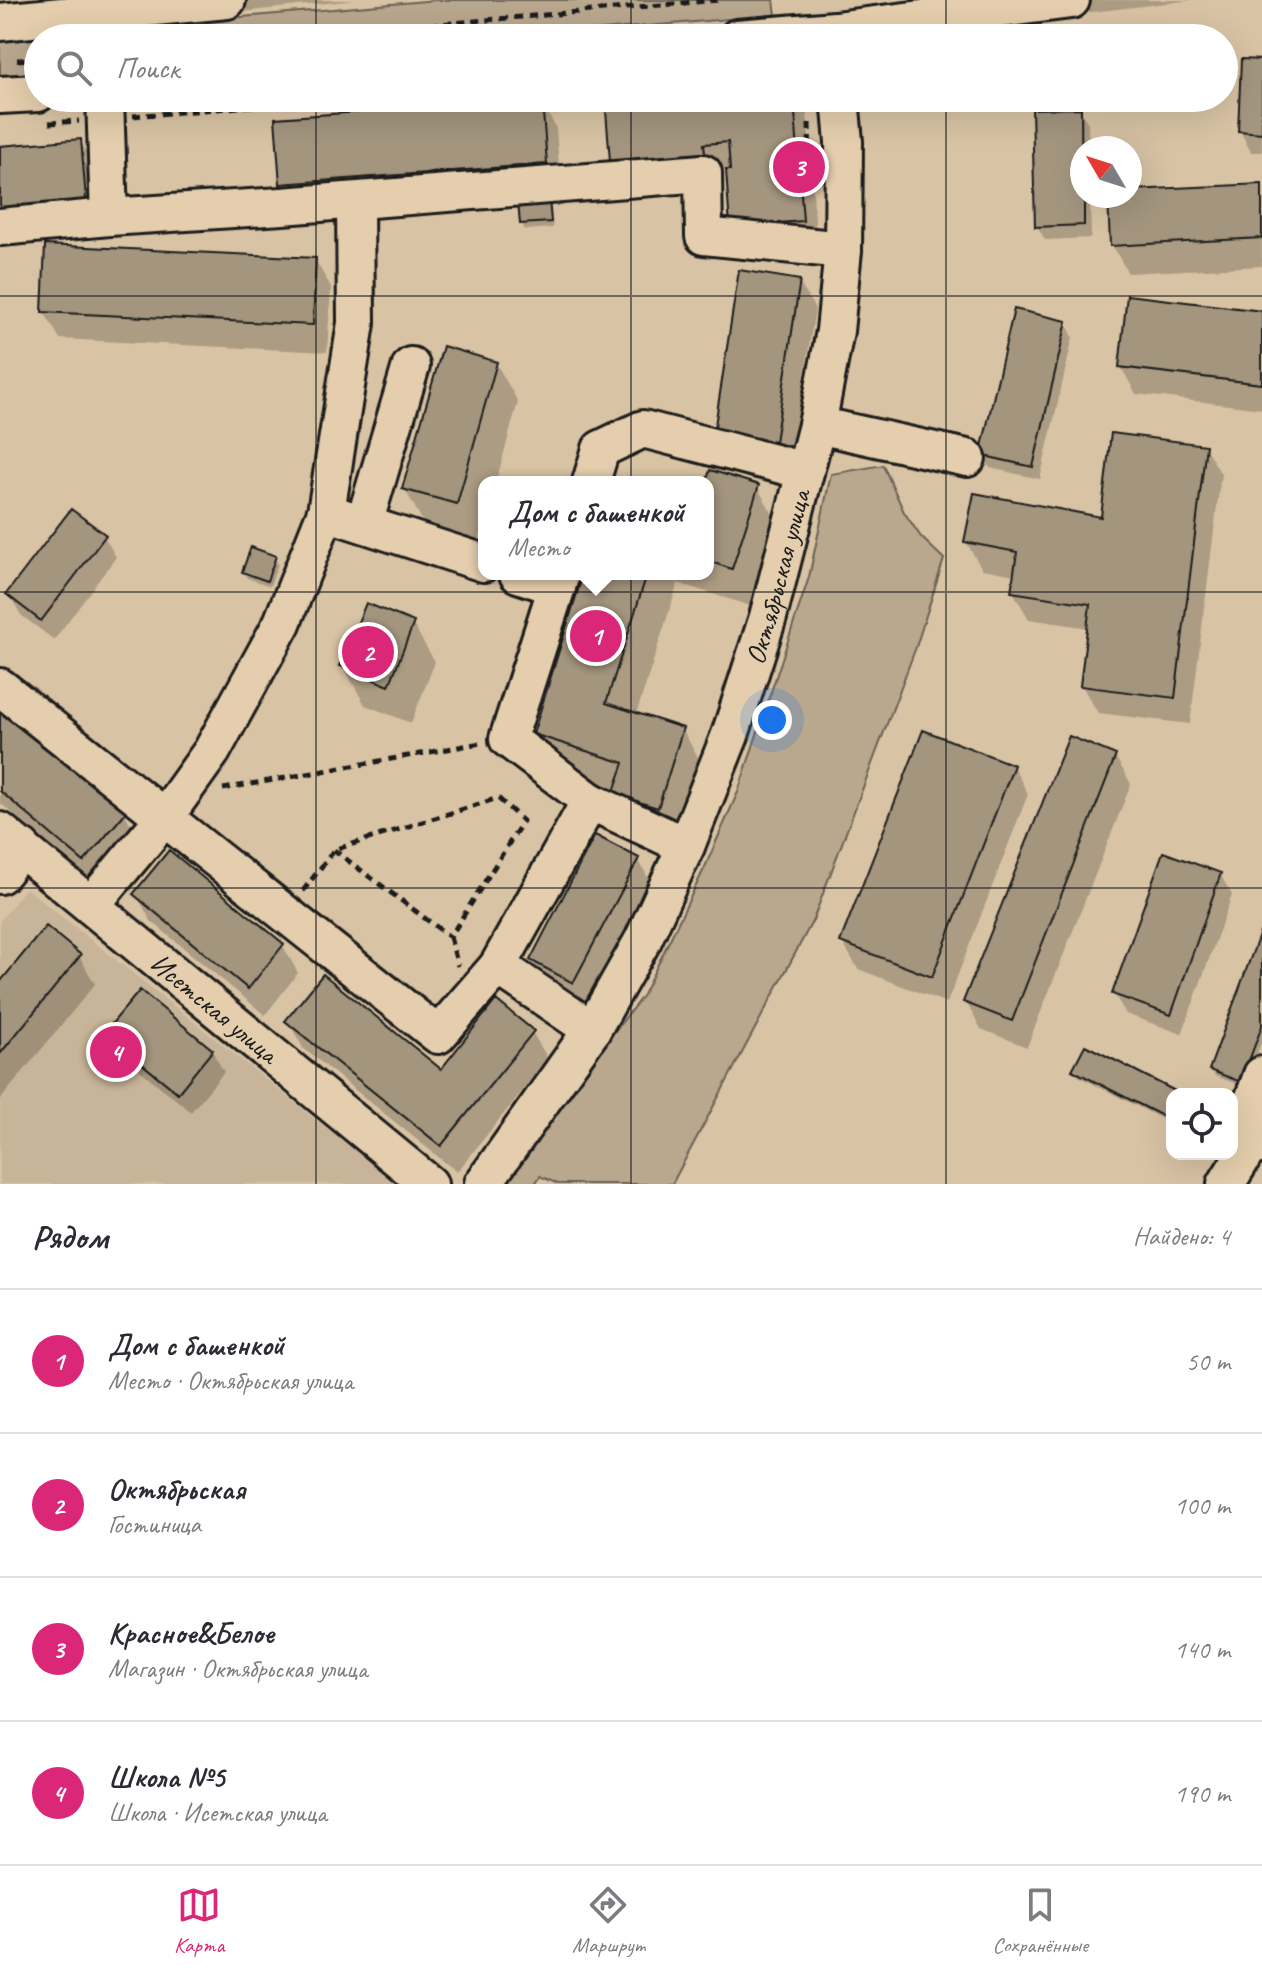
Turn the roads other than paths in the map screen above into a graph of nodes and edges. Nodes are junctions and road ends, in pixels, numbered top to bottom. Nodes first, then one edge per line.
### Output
1 (1071, 0) edge
2 (204, 1) edge
3 (1017, 3) edge
4 (0, 22) edge
5 (834, 23) edge
6 (0, 95) edge
7 (24, 102) edge
8 (106, 112) edge
9 (828, 112) edge
10 (355, 201) junction
11 (109, 217) junction
12 (0, 227) edge
13 (843, 250) junction
14 (411, 366) dead end
15 (817, 425) junction
16 (967, 458) dead end
17 (805, 471) junction
18 (593, 476) edge
19 (326, 512) junction
20 (364, 524) junction
21 (478, 561) edge
22 (559, 580) edge
23 (0, 687) edge
24 (590, 801) junction
25 (171, 807) junction
26 (686, 846) junction
27 (7, 851) edge
28 (91, 905) junction
29 (498, 966) junction
30 (592, 1030) junction
31 (1262, 1075) edge
32 (1257, 1143) edge
33 (429, 1184) edge
34 (483, 1184) edge
35 (1226, 1184) edge

1 - 3 street
2 - 4 street
3 - 5 street
6 - 7 street
8 - 11 street
9 - 13 street, Октябрьская улица
10 - 11 street
10 - 13 street
10 - 19 street
11 - 12 street
13 - 15 street, Октябрьская улица
14 - 20 street
15 - 16 street
15 - 17 street, Октябрьская улица
17 - 18 street
17 - 26 street, Октябрьская улица
19 - 20 street
19 - 25 street
20 - 21 street
22 - 24 street
23 - 25 street
24 - 26 street
24 - 29 street
25 - 28 street
25 - 29 street
26 - 30 street, Октябрьская улица
27 - 28 street, Исетская улица
28 - 33 street, Исетская улица
29 - 30 street
30 - 34 street, Октябрьская улица
31 - 32 street
32 - 35 street

